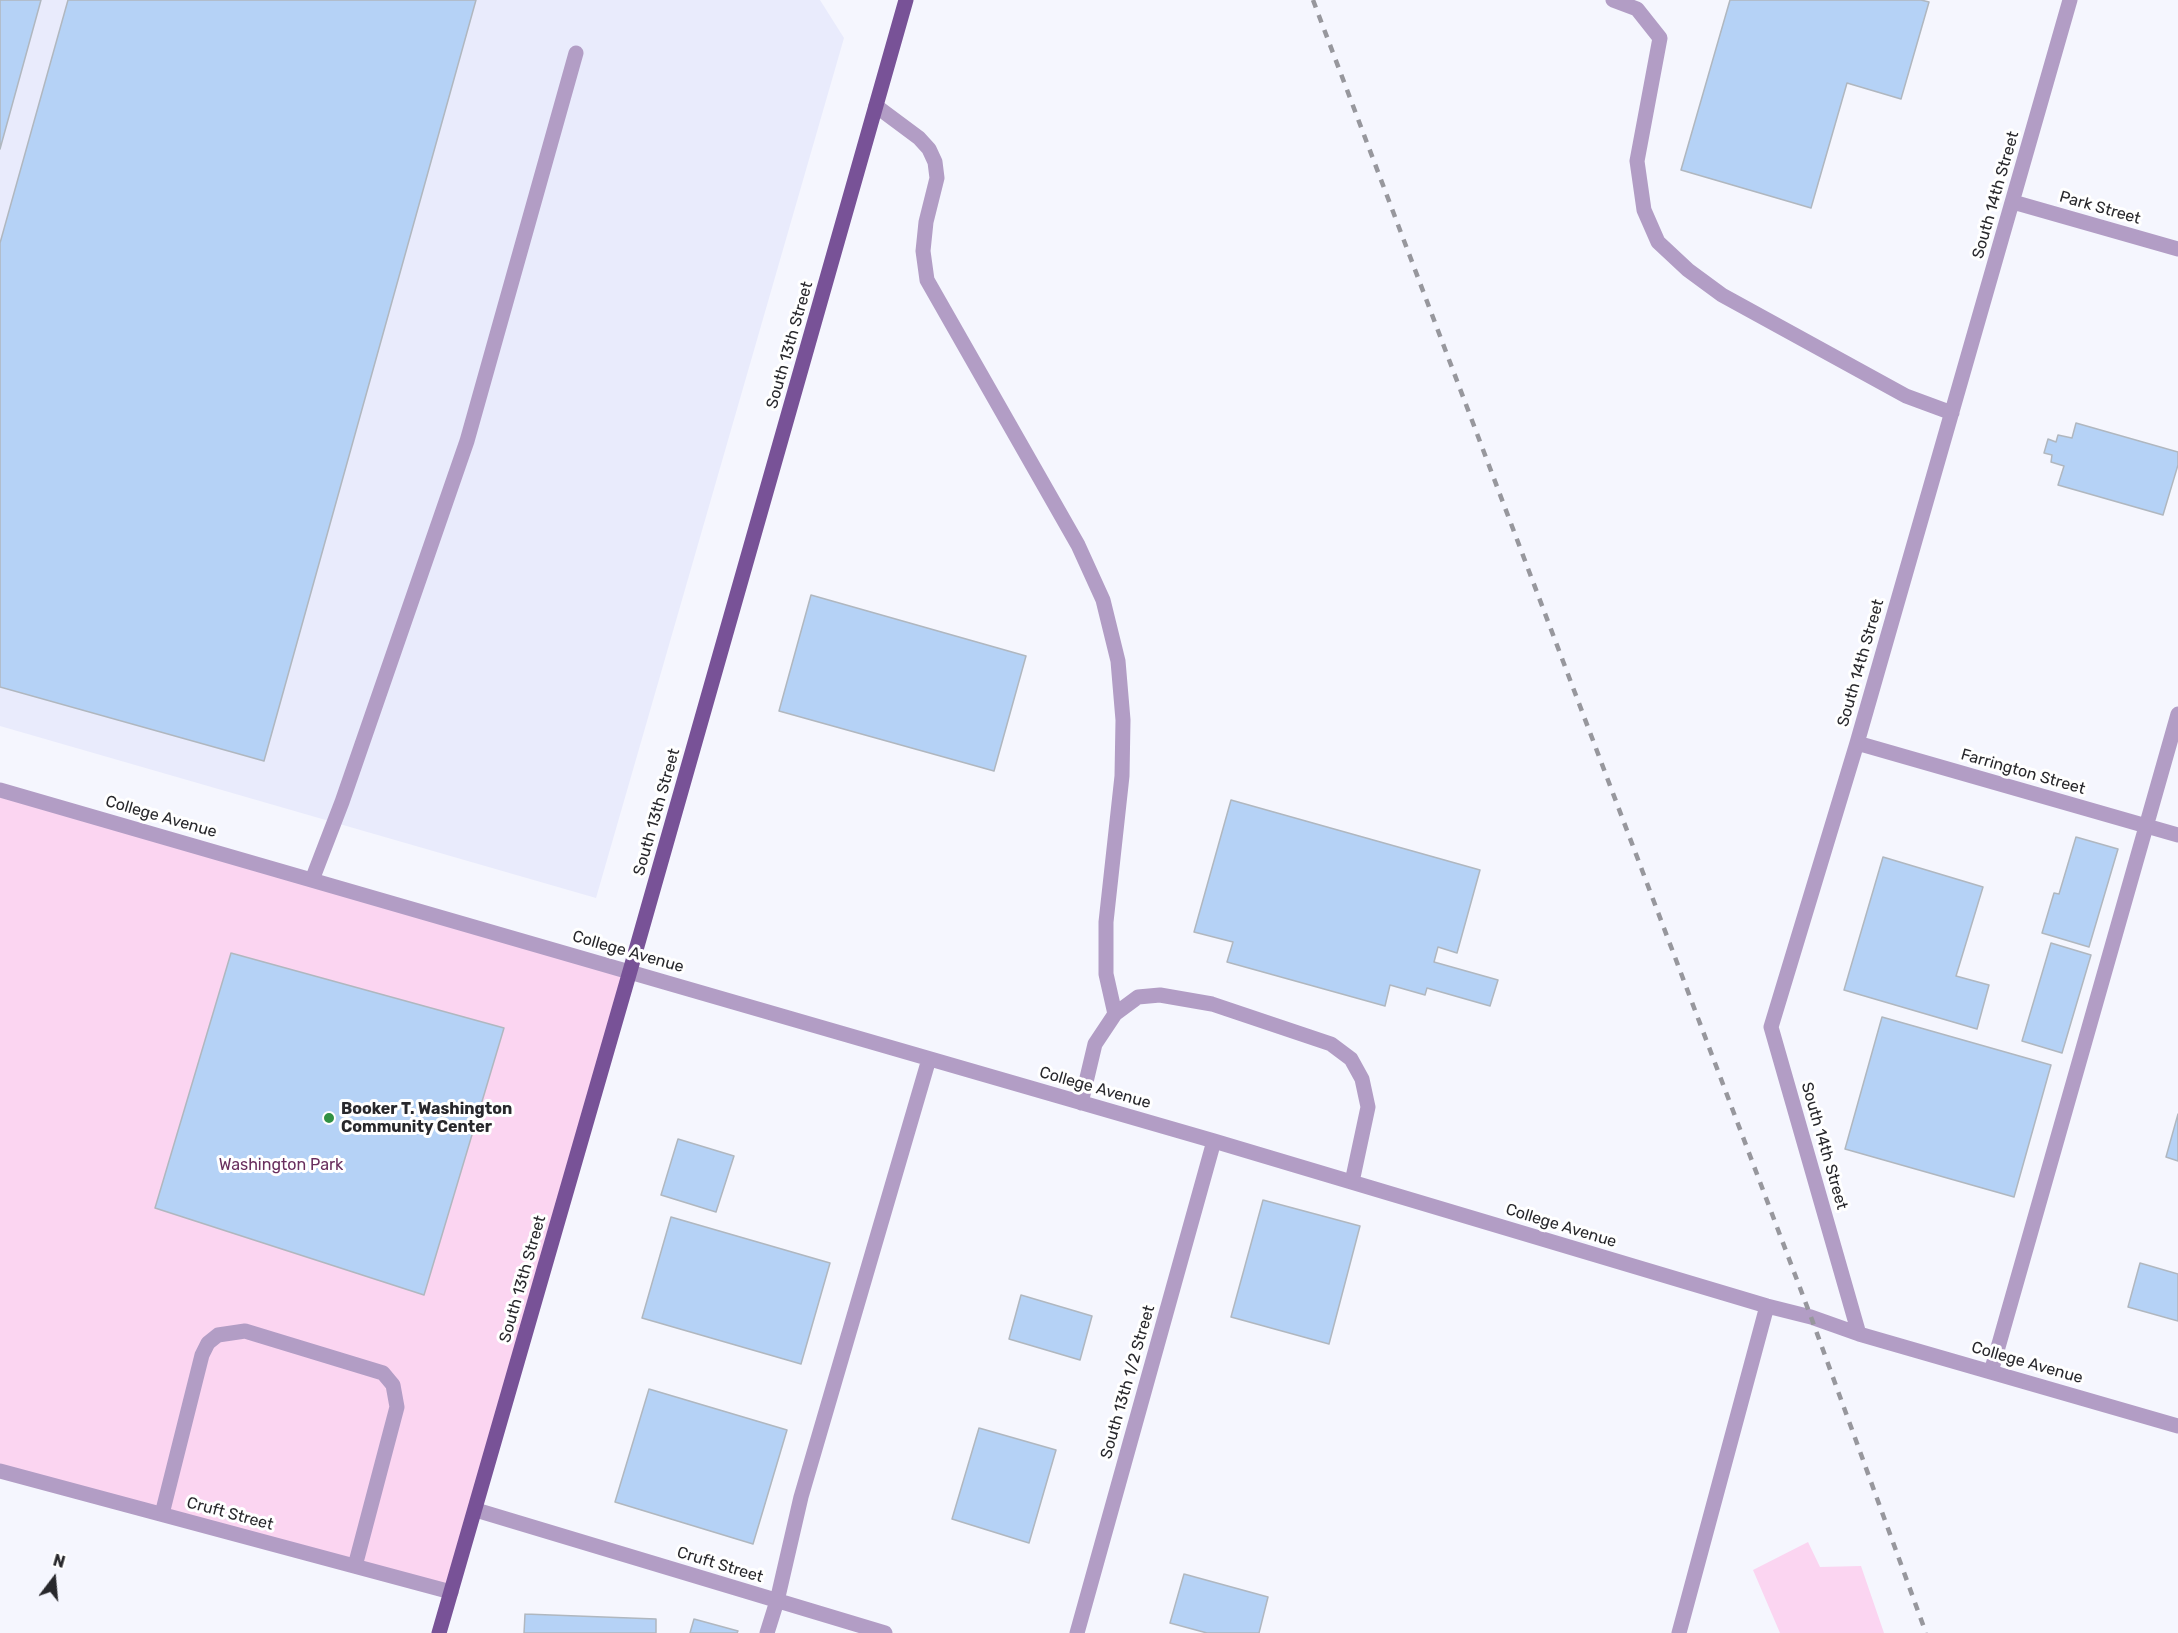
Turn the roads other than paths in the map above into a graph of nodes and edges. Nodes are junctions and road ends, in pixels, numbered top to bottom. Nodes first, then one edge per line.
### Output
1 (906, 0) edge
2 (1613, 0) edge
3 (2070, 0) edge
4 (576, 53) dead end
5 (876, 106) junction
6 (2013, 202) junction
7 (2178, 249) edge
8 (1952, 413) junction
9 (2178, 714) edge
10 (1857, 743) junction
11 (0, 790) edge
12 (2148, 826) junction
13 (2178, 835) edge
14 (312, 880) junction
15 (630, 971) junction
16 (1115, 1014) junction
17 (929, 1059) junction
18 (1081, 1103) junction
19 (1214, 1142) junction
20 (1352, 1182) junction
21 (1767, 1306) junction
22 (1859, 1334) junction
23 (1991, 1372) junction
24 (2178, 1426) edge
25 (0, 1471) edge
26 (476, 1510) junction
27 (162, 1514) junction
28 (355, 1566) junction
29 (451, 1592) junction
30 (777, 1600) junction
31 (439, 1633) edge
32 (766, 1633) edge
33 (885, 1633) edge
34 (1077, 1633) edge
35 (1679, 1633) edge

1 - 5 main road, South 13th Street
2 - 8 street
3 - 6 street, South 14th Street
4 - 14 street
5 - 15 main road, South 13th Street
5 - 16 street
6 - 7 street, Park Street
6 - 8 street, South 14th Street
8 - 10 street, South 14th Street
9 - 12 street
10 - 12 street, Farrington Street
10 - 22 street, South 14th Street
11 - 14 street, College Avenue
12 - 13 street, Farrington Street
12 - 23 street
14 - 15 street, College Avenue
15 - 17 street, College Avenue
15 - 26 main road, South 13th Street
16 - 18 street
16 - 20 street
17 - 18 street, College Avenue
17 - 30 street
18 - 19 street, College Avenue
19 - 20 street, College Avenue
19 - 34 street, South 13th 1/2 Street
20 - 21 street, College Avenue
21 - 22 street, College Avenue
21 - 35 street
22 - 23 street, College Avenue
23 - 24 street, College Avenue
25 - 27 street, Cruft Street
26 - 29 main road, South 13th Street
26 - 30 street, Cruft Street
27 - 28 street, Cruft Street
27 - 28 street
28 - 29 street, Cruft Street
29 - 31 main road, South 13th Street
30 - 32 street
30 - 33 street, Cruft Street

